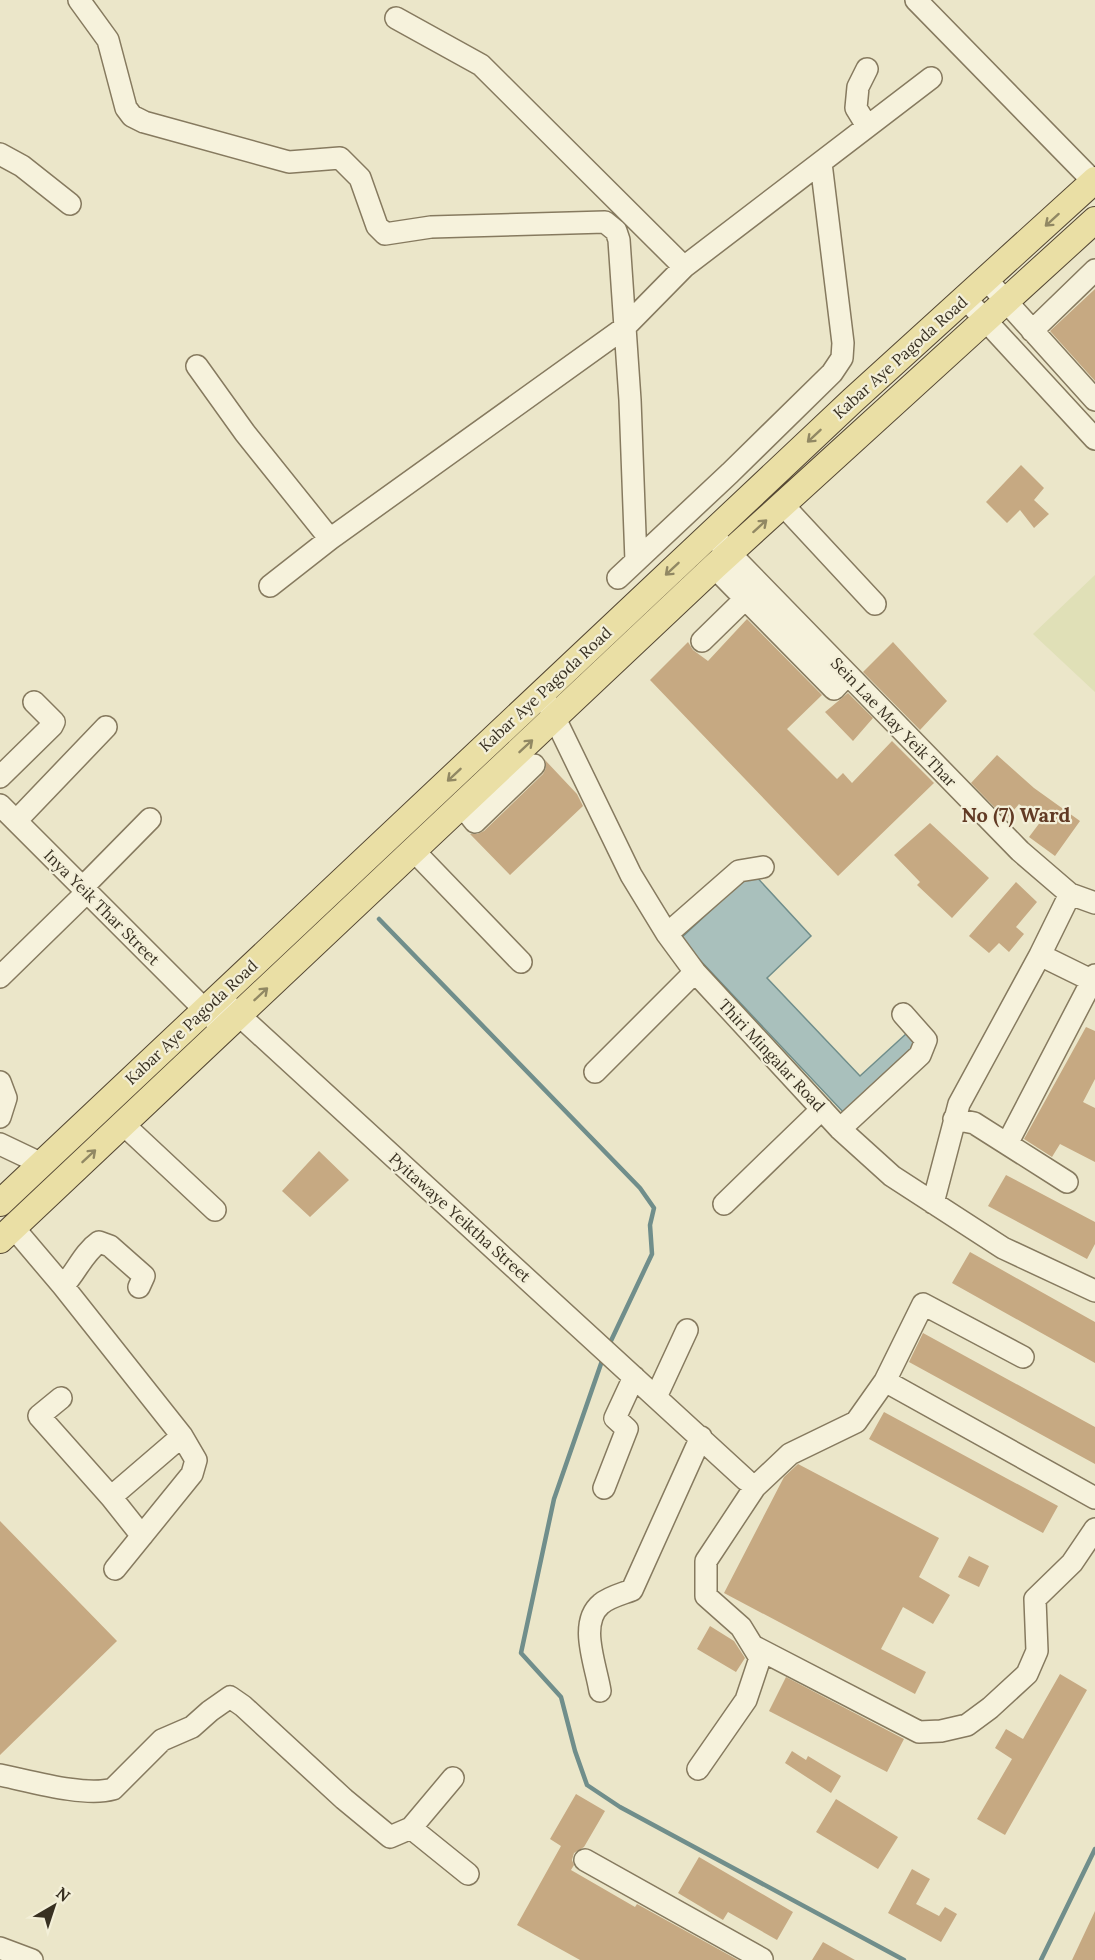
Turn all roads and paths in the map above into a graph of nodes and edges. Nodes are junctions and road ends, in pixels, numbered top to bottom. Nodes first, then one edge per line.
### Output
1 (79, 0) edge
2 (916, 0) edge
3 (396, 18) dead end
4 (867, 69) dead end
5 (931, 78) dead end
6 (867, 126) junction
7 (0, 154) edge
8 (821, 163) junction
9 (1095, 181) edge
10 (70, 204) dead end
11 (1095, 220) edge
12 (684, 267) junction
13 (1095, 270) edge
14 (986, 279) junction
15 (965, 298) junction
16 (1005, 302) junction
17 (984, 320) junction
18 (624, 328) junction
19 (1032, 330) junction
20 (196, 366) dead end
21 (1095, 400) edge
22 (1095, 439) edge
23 (783, 505) junction
24 (710, 533) junction
25 (330, 540) junction
26 (722, 560) junction
27 (636, 561) junction
28 (618, 578) dead end
29 (270, 586) dead end
30 (745, 598) junction
31 (875, 604) dead end
32 (702, 641) dead end
33 (847, 675) junction
34 (542, 693) junction
35 (34, 702) dead end
36 (556, 717) junction
37 (106, 727) dead end
38 (534, 765) dead end
39 (0, 777) edge
40 (0, 805) edge
41 (462, 806) junction
42 (150, 819) dead end
43 (15, 821) junction
44 (414, 851) junction
45 (763, 867) dead end
46 (85, 889) junction
47 (1070, 894) junction
48 (1095, 901) edge
49 (667, 934) junction
50 (1040, 955) junction
51 (521, 962) dead end
52 (695, 972) junction
53 (0, 977) edge
54 (1094, 979) edge
55 (212, 1003) junction
56 (903, 1014) dead end
57 (232, 1022) junction
58 (595, 1072) dead end
59 (0, 1082) edge
60 (822, 1109) junction
61 (0, 1117) edge
62 (954, 1119) junction
63 (123, 1124) junction
64 (840, 1129) junction
65 (0, 1144) edge
66 (1007, 1144) junction
67 (42, 1164) junction
68 (1067, 1182) dead end
69 (60, 1183) junction
70 (0, 1203) edge
71 (933, 1203) junction
72 (724, 1204) dead end
73 (215, 1210) dead end
74 (7, 1233) edge
75 (63, 1286) junction
76 (139, 1287) dead end
77 (1095, 1291) edge
78 (687, 1330) dead end
79 (1023, 1357) dead end
80 (634, 1377) junction
81 (885, 1381) junction
82 (656, 1397) junction
83 (61, 1398) dead end
84 (182, 1436) junction
85 (702, 1437) junction
86 (746, 1480) dead end
87 (604, 1488) dead end
88 (111, 1497) junction
89 (1095, 1498) edge
90 (1095, 1528) edge
91 (142, 1536) junction
92 (115, 1569) dead end
93 (753, 1646) junction
94 (600, 1690) dead end
95 (698, 1769) dead end
96 (0, 1775) edge
97 (453, 1778) dead end
98 (411, 1828) junction
99 (585, 1860) dead end
100 (468, 1874) dead end
101 (0, 1948) edge
102 (764, 1955) edge
103 (32, 1960) edge

1 - 18 street
2 - 9 street
3 - 12 street
4 - 6 street
5 - 6 street
6 - 8 street
7 - 10 street
8 - 12 street
8 - 27 street
9 -> 14 main road, Kabar Aye Pagoda Road
11 - 16 main road, Kabar Aye Pagoda Road
12 - 18 street
13 - 19 street
14 - 15 main road, Kabar Aye Pagoda Road
14 - 16 street
15 - 17 street
15 -> 24 main road, Kabar Aye Pagoda Road
16 - 17 main road, Kabar Aye Pagoda Road
16 - 19 street
17 - 22 street
17 - 23 main road, Kabar Aye Pagoda Road
18 - 25 street
18 - 27 street
19 - 21 street
20 - 25 street
26 -> 23 main road, Kabar Aye Pagoda Road
23 - 31 street
24 - 26 street
24 -> 34 main road, Kabar Aye Pagoda Road
25 - 29 street
26 - 30 street
26 - 33 street, Sein Lae May Yeik Thar
26 - 36 main road, Kabar Aye Pagoda Road
27 - 28 street
30 - 32 street
30 - 33 street
33 - 47 street, Sein Lae May Yeik Thar
34 - 36 street, Thiri Mingalar Road
34 -> 55 main road, Kabar Aye Pagoda Road
35 - 39 street
41 -> 36 main road, Kabar Aye Pagoda Road
36 - 49 street, Thiri Mingalar Road
37 - 43 street
38 - 41 street
40 - 43 street, Inya Yeik Thar Street
41 - 44 main road, Kabar Aye Pagoda Road
42 - 46 street
43 - 46 street, Inya Yeik Thar Street
44 - 51 street
57 -> 44 main road, Kabar Aye Pagoda Road
45 - 49 street
46 - 53 street
46 - 55 street, Inya Yeik Thar Street
47 - 48 street, Sein Lae May Yeik Thar
47 - 50 street
49 - 52 street, Thiri Mingalar Road
50 - 54 street
50 - 62 street
52 - 58 street
52 - 60 street, Thiri Mingalar Road
54 - 66 street
55 - 57 street, Pyitawaye Yeiktha Street
55 - 67 main road, Kabar Aye Pagoda Road
56 - 64 street
57 - 63 main road, Kabar Aye Pagoda Road
57 - 80 street, Pyitawaye Yeiktha Street
59 - 61 street
60 - 64 street, Thiri Mingalar Road
60 - 72 street
62 - 66 street
62 - 71 street
69 -> 63 main road, Kabar Aye Pagoda Road
63 - 73 street
64 - 71 street, Thiri Mingalar Road
65 - 67 street
66 - 68 street
67 - 69 main road
67 - 70 main road, Kabar Aye Pagoda Road
69 - 74 main road, Kabar Aye Pagoda Road
71 - 77 street, Thiri Mingalar Road
74 - 75 street
75 - 76 street
75 - 84 street
78 - 82 street
79 - 81 street
80 - 82 street, Pyitawaye Yeiktha Street
80 - 87 street
81 - 89 street
81 - 93 street
82 - 85 street, Pyitawaye Yeiktha Street
83 - 88 street
84 - 88 street
84 - 91 street
85 - 86 street, Pyitawaye Yeiktha Street
85 - 94 street
88 - 91 street
90 - 93 street
91 - 92 street
93 - 95 street
96 - 98 street
97 - 98 street
98 - 100 street
99 - 102 street
101 - 103 street

